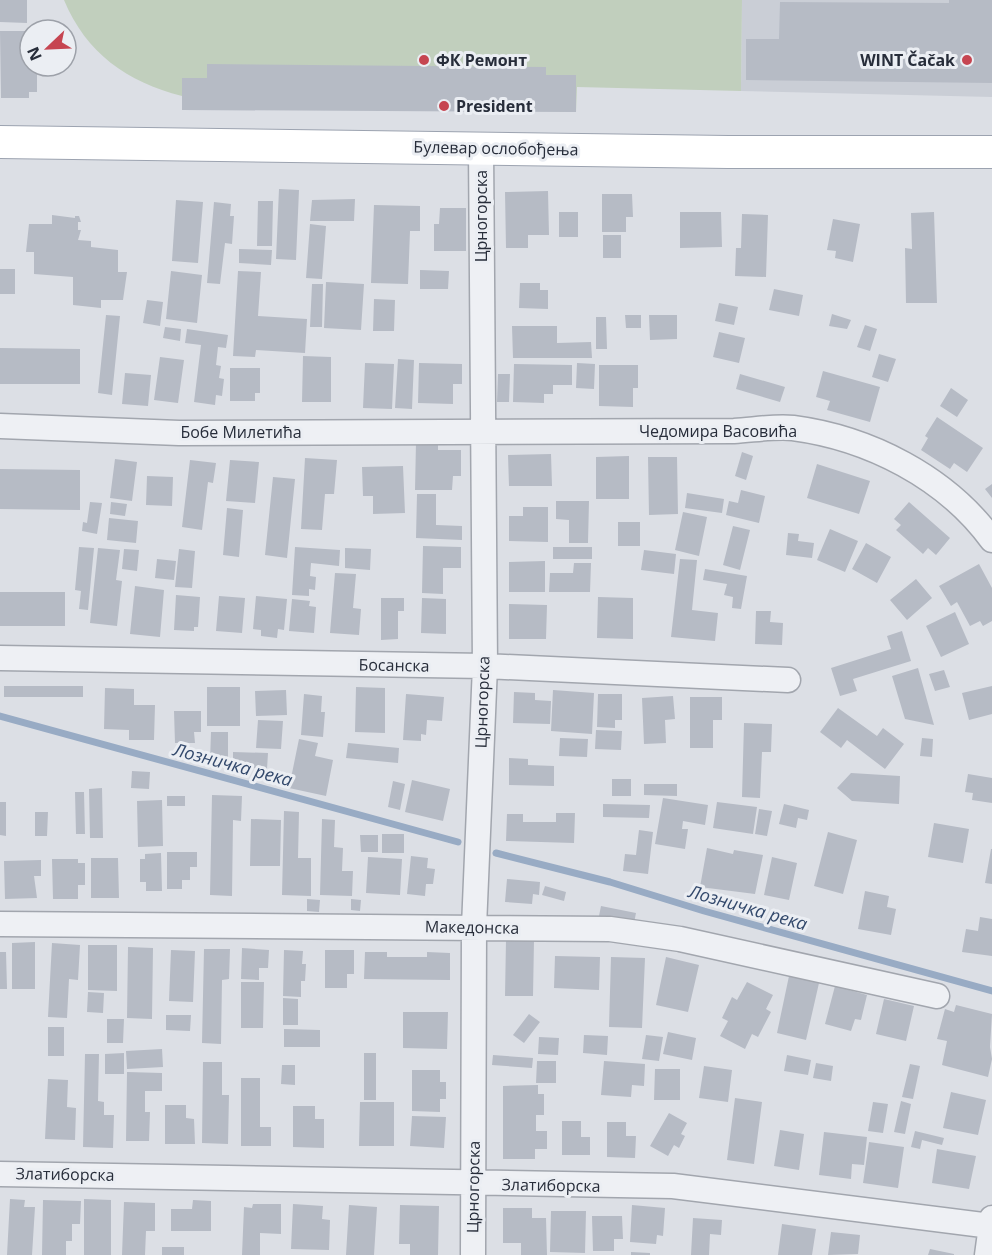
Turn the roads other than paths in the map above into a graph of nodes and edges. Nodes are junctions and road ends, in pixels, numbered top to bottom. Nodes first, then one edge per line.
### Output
1 (0, 142) edge
2 (481, 148) junction
3 (992, 152) edge
4 (0, 426) edge
5 (481, 431) junction
6 (992, 540) edge
7 (0, 658) edge
8 (485, 666) junction
9 (788, 680) dead end
10 (0, 924) edge
11 (474, 927) junction
12 (937, 996) dead end
13 (0, 1174) edge
14 (474, 1184) junction
15 (991, 1222) edge
16 (473, 1255) edge
17 (987, 1255) edge

1 - 2 main road, Булевар ослобођења
2 - 3 main road, Булевар ослобођења
2 - 5 street, Црногорска
4 - 5 street, Бобе Милетића
5 - 6 street, Чедомира Васовића
5 - 8 street, Црногорска
7 - 8 street, Босанска
8 - 9 street, Босанска
8 - 11 street, Црногорска
10 - 11 street, Македонска
11 - 12 street, Македонска
11 - 14 street, Црногорска
13 - 14 street, Златиборска
14 - 15 street, Златиборска
14 - 16 street, Црногорска
15 - 17 street

